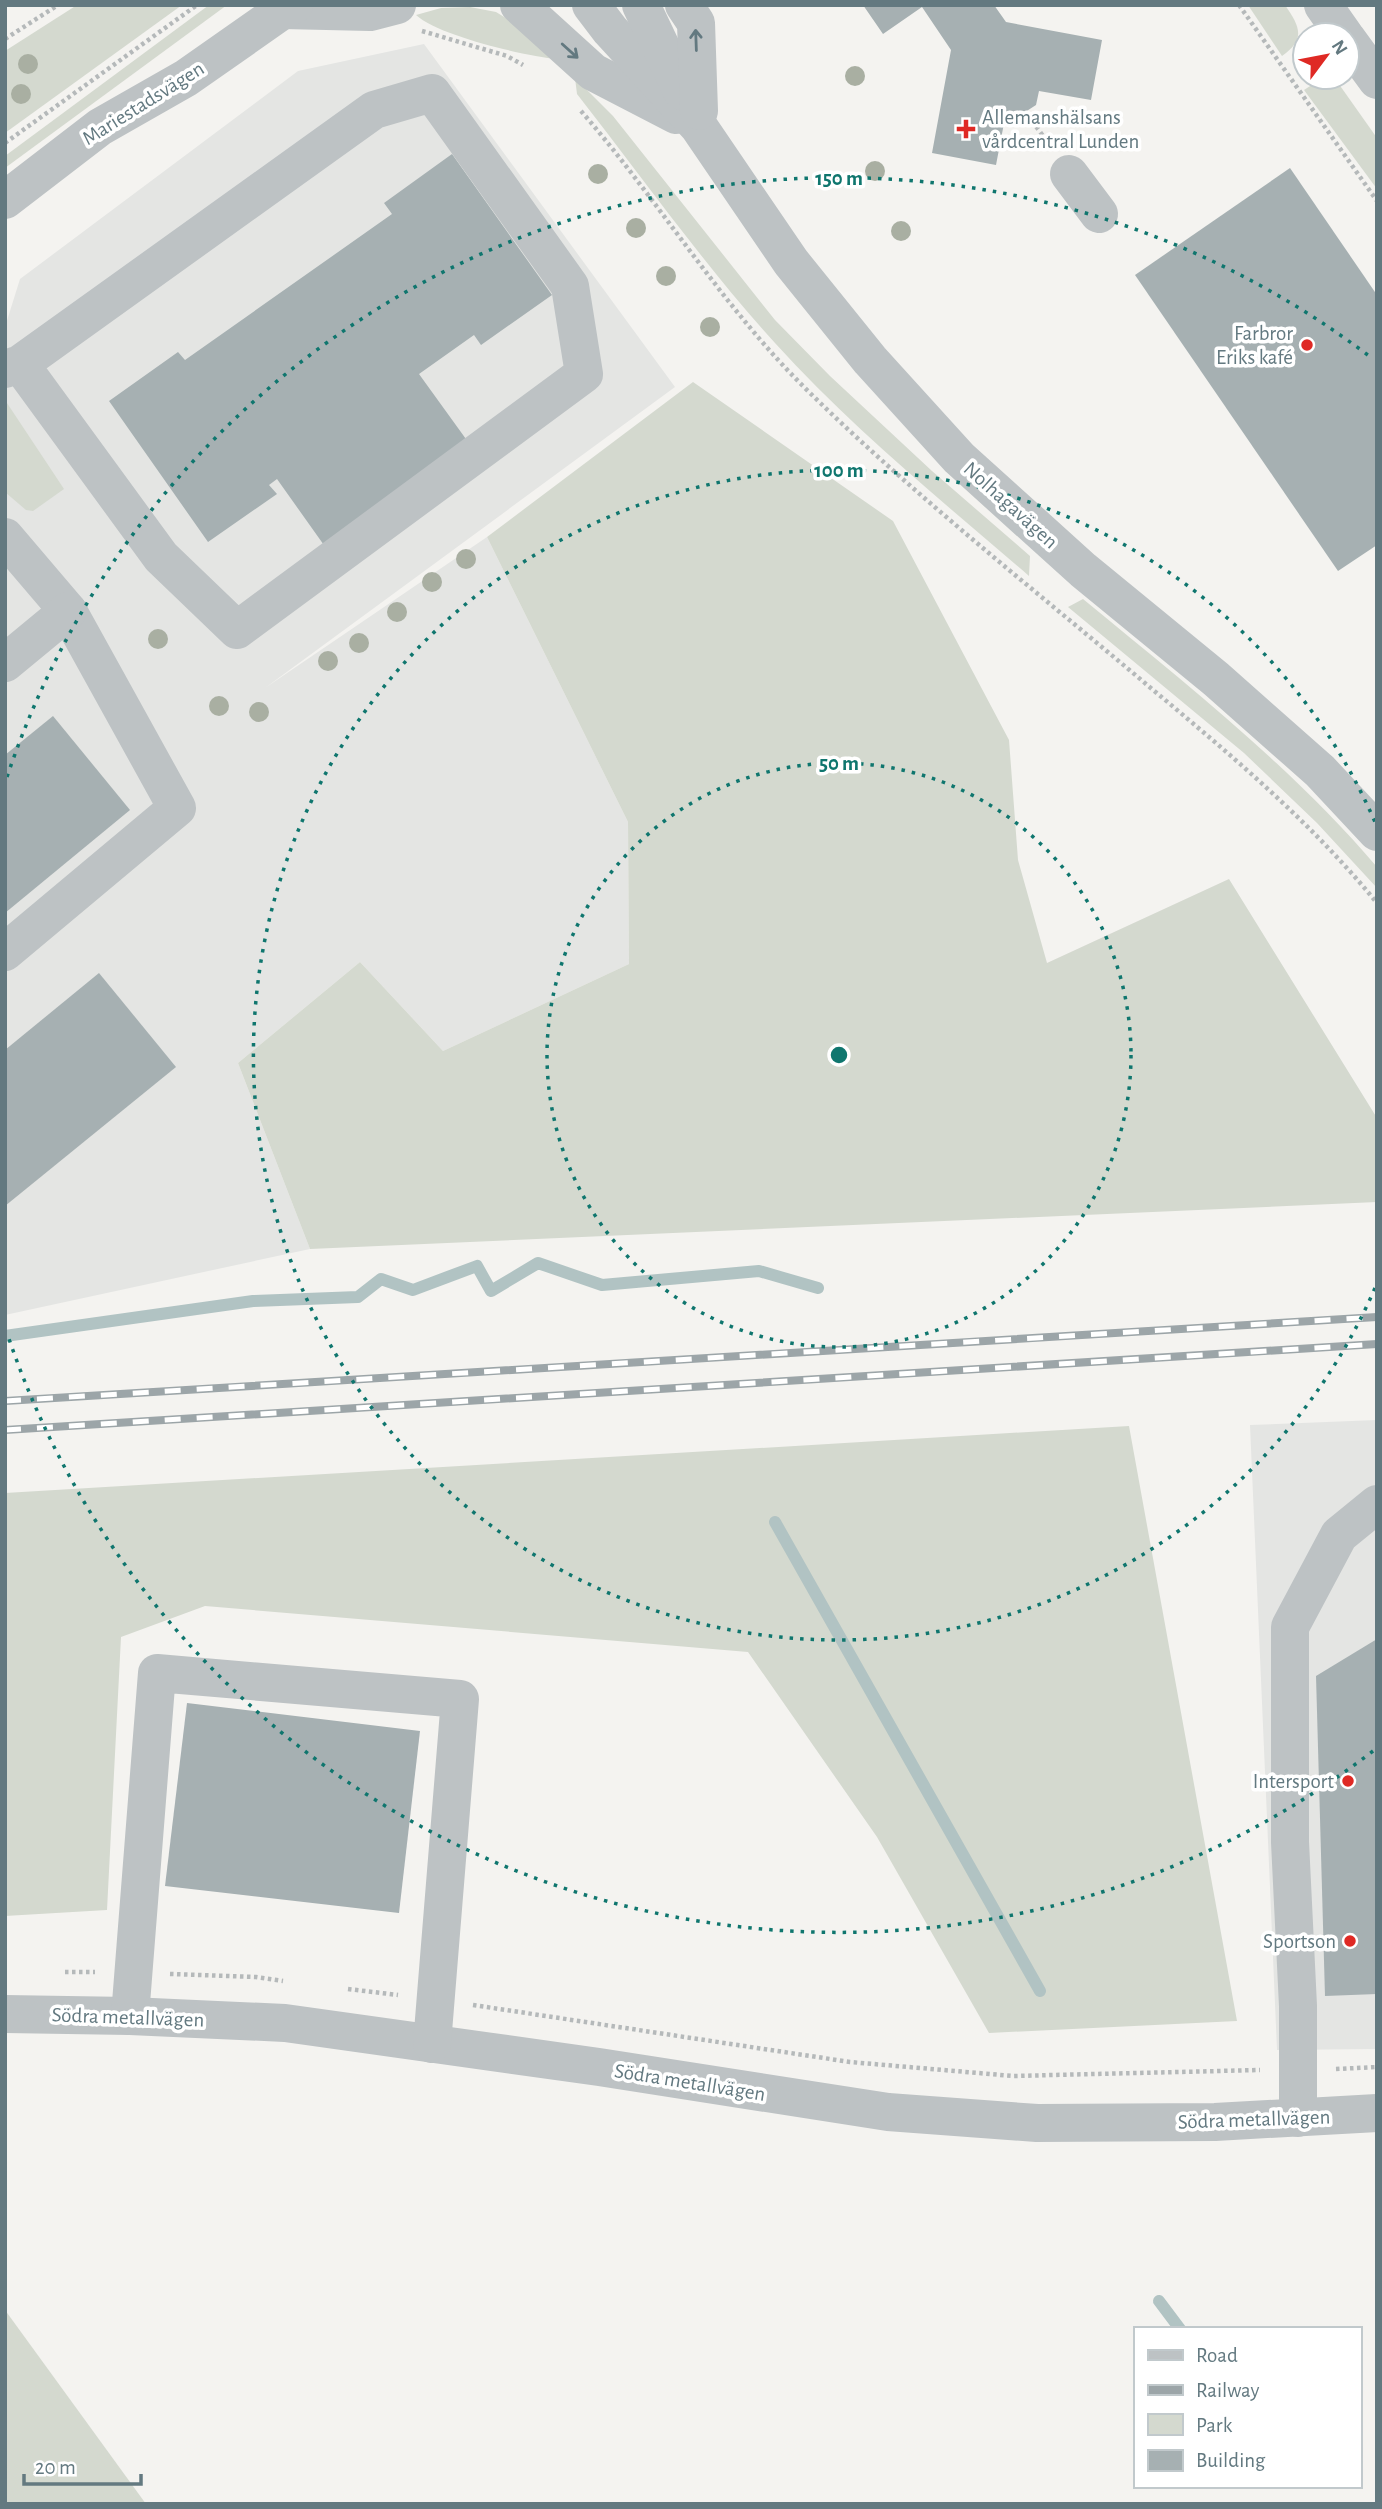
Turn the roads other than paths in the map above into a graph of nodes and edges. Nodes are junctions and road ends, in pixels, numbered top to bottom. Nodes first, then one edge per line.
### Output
1 (519, 5) edge
2 (591, 5) edge
3 (641, 5) edge
4 (684, 5) edge
5 (1322, 5) edge
6 (288, 7) edge
7 (403, 15) edge
8 (1334, 21) edge
9 (1361, 58) edge
10 (1377, 80) edge
11 (699, 127) junction
12 (1069, 174) dead end
13 (5, 200) edge
14 (1099, 214) dead end
15 (12, 367) edge
16 (5, 537) edge
17 (68, 611) junction
18 (5, 663) edge
19 (1377, 832) edge
20 (5, 952) edge
21 (1377, 1504) edge
22 (5, 2014) edge
23 (130, 2016) junction
24 (432, 2044) junction
25 (1377, 2113) edge
26 (1298, 2118) junction

1 -> 11 street, Nolhagavägen
2 - 11 street, Nolhagavägen
3 - 11 street, Nolhagavägen
11 -> 4 street
5 - 8 street
6 - 7 street
6 - 13 street, Mariestadsvägen
9 - 10 street
11 - 19 street, Nolhagavägen
12 - 14 street
15 - 15 street
16 - 17 street
17 - 18 street
17 - 20 street
21 - 26 street
22 - 23 street, Södra metallvägen
23 - 24 street, Södra metallvägen
23 - 24 street
24 - 26 street, Södra metallvägen
25 - 26 street, Södra metallvägen

